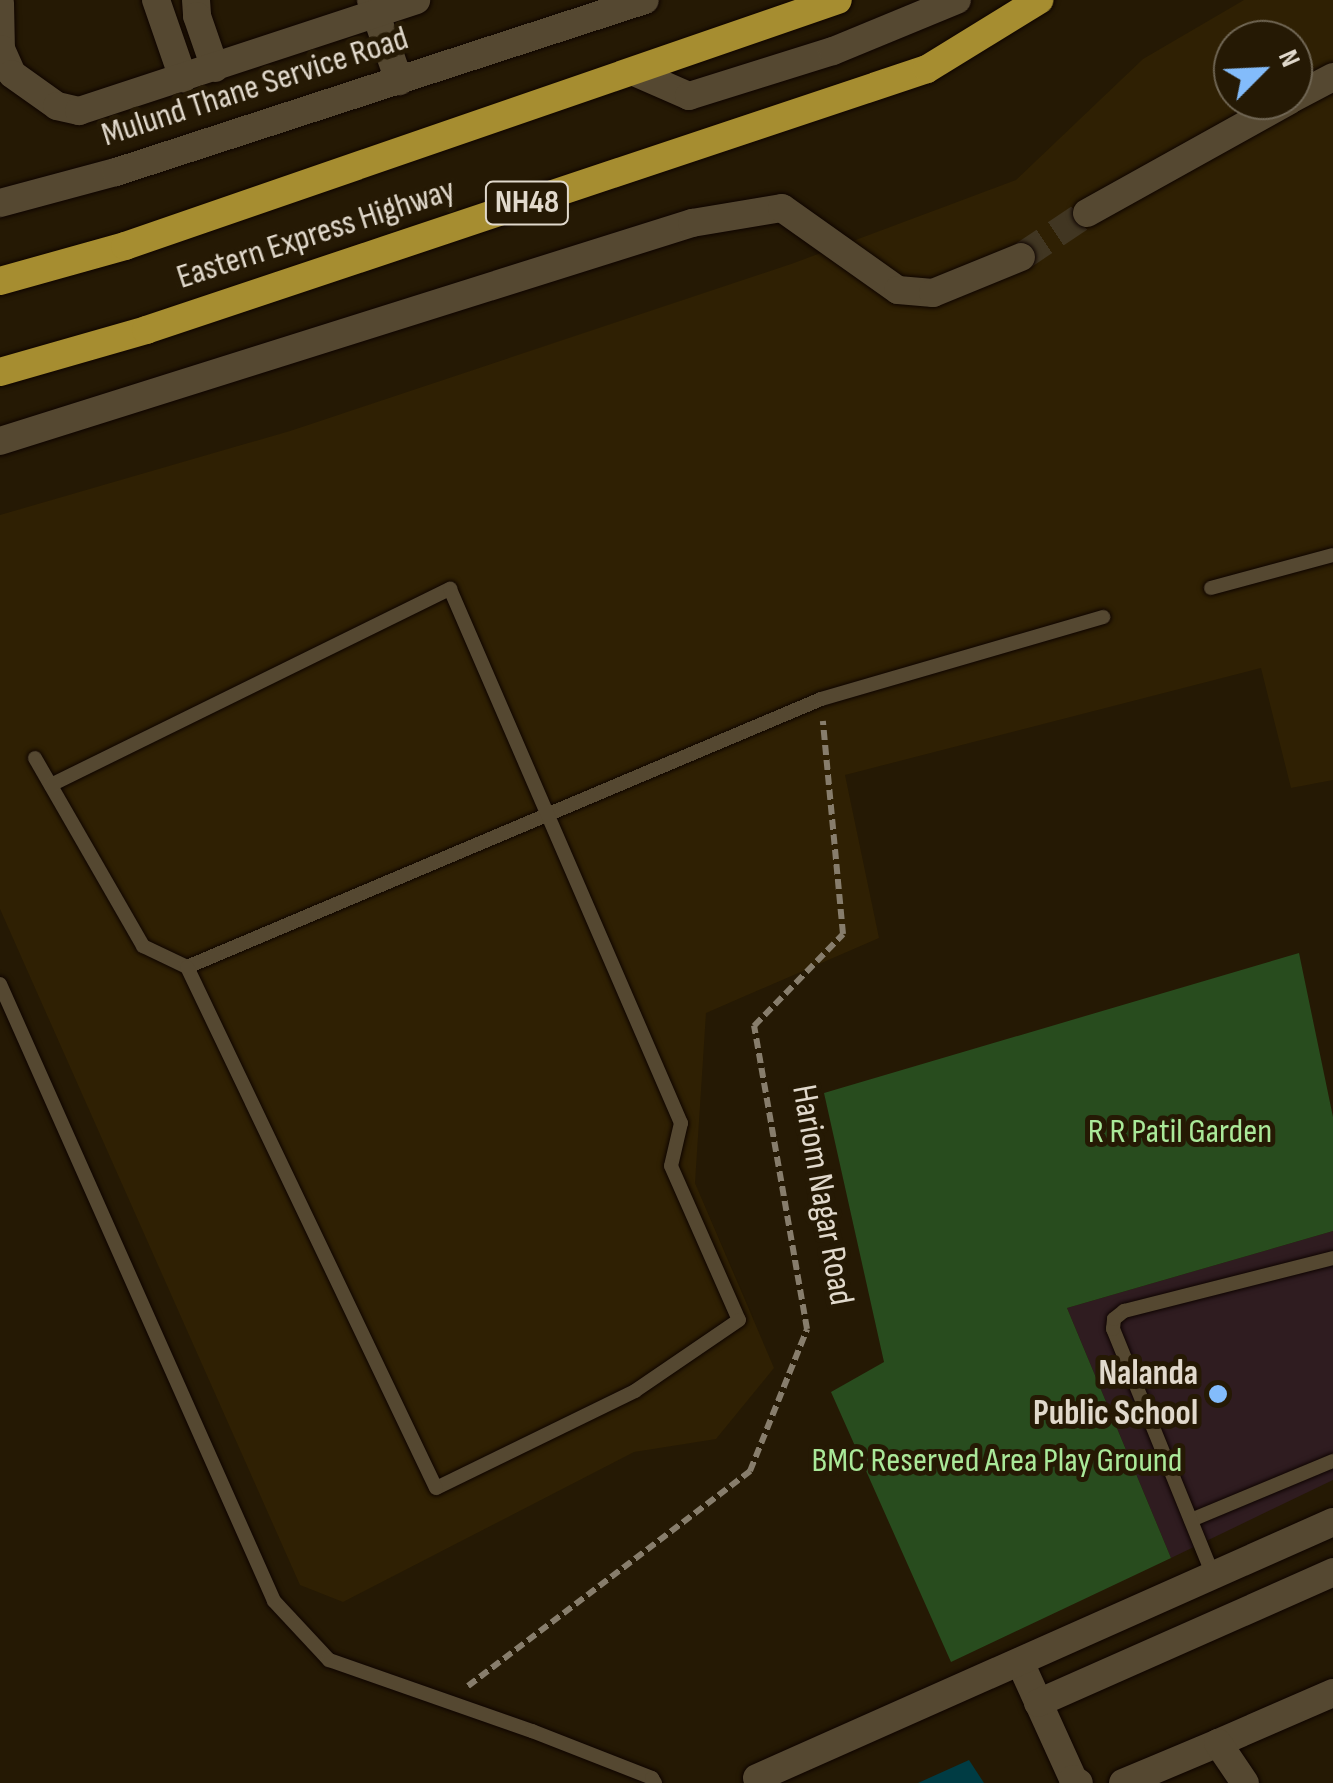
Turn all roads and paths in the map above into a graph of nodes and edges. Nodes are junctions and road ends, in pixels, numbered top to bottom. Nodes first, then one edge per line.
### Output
1 (156, 0) edge
2 (196, 0) edge
3 (416, 0) edge
4 (644, 0) edge
5 (838, 0) edge
6 (957, 0) edge
7 (1039, 0) edge
8 (0, 2) edge
9 (373, 7) edge
10 (337, 13) edge
11 (215, 68) junction
12 (634, 72) junction
13 (183, 78) junction
14 (399, 81) junction
15 (1254, 120) edge
16 (0, 203) edge
17 (1087, 214) tunnel mouth
18 (1022, 257) tunnel mouth
19 (0, 281) edge
20 (0, 372) edge
21 (0, 441) edge
22 (1333, 555) edge
23 (1211, 588) dead end
24 (1103, 617) dead end
25 (820, 699) junction
26 (35, 758) dead end
27 (50, 785) junction
28 (550, 814) junction
29 (187, 967) junction
30 (0, 984) edge
31 (1333, 1258) edge
32 (1333, 1461) edge
33 (1191, 1520) junction
34 (1333, 1522) edge
35 (1333, 1572) edge
36 (1213, 1575) junction
37 (1020, 1662) junction
38 (1333, 1692) edge
39 (447, 1702) junction
40 (1038, 1702) junction
41 (1218, 1743) junction
42 (757, 1778) dead end
43 (655, 1783) edge
44 (1079, 1783) edge
45 (1123, 1783) edge
46 (1245, 1783) edge

1 - 13 street
2 - 11 street
3 - 9 street
4 - 14 street, Mulund Thane Service Road
5 - 12 highway, Eastern Express Highway / NH48
6 - 12 street
7 - 20 highway, Eastern Express Highway / NH48
8 - 13 street
9 - 10 street
9 - 14 street
10 - 11 street
11 - 13 street
12 - 19 highway, Eastern Express Highway / NH48
14 - 16 street, Mulund Thane Service Road
15 - 17 street
18 - 21 street
22 - 23 lane
24 - 25 lane
25 - 28 lane
25 - 39 path, Hariom Nagar Road
26 - 27 lane
27 - 28 lane
27 - 29 lane
28 - 29 lane
28 - 29 lane
30 - 39 lane
31 - 33 lane
32 - 33 lane
33 - 36 lane
34 - 36 street
35 - 40 street
36 - 37 street
37 - 40 street
37 - 42 street
38 - 41 street
39 - 43 lane
40 - 44 street
41 - 45 street
41 - 46 street

